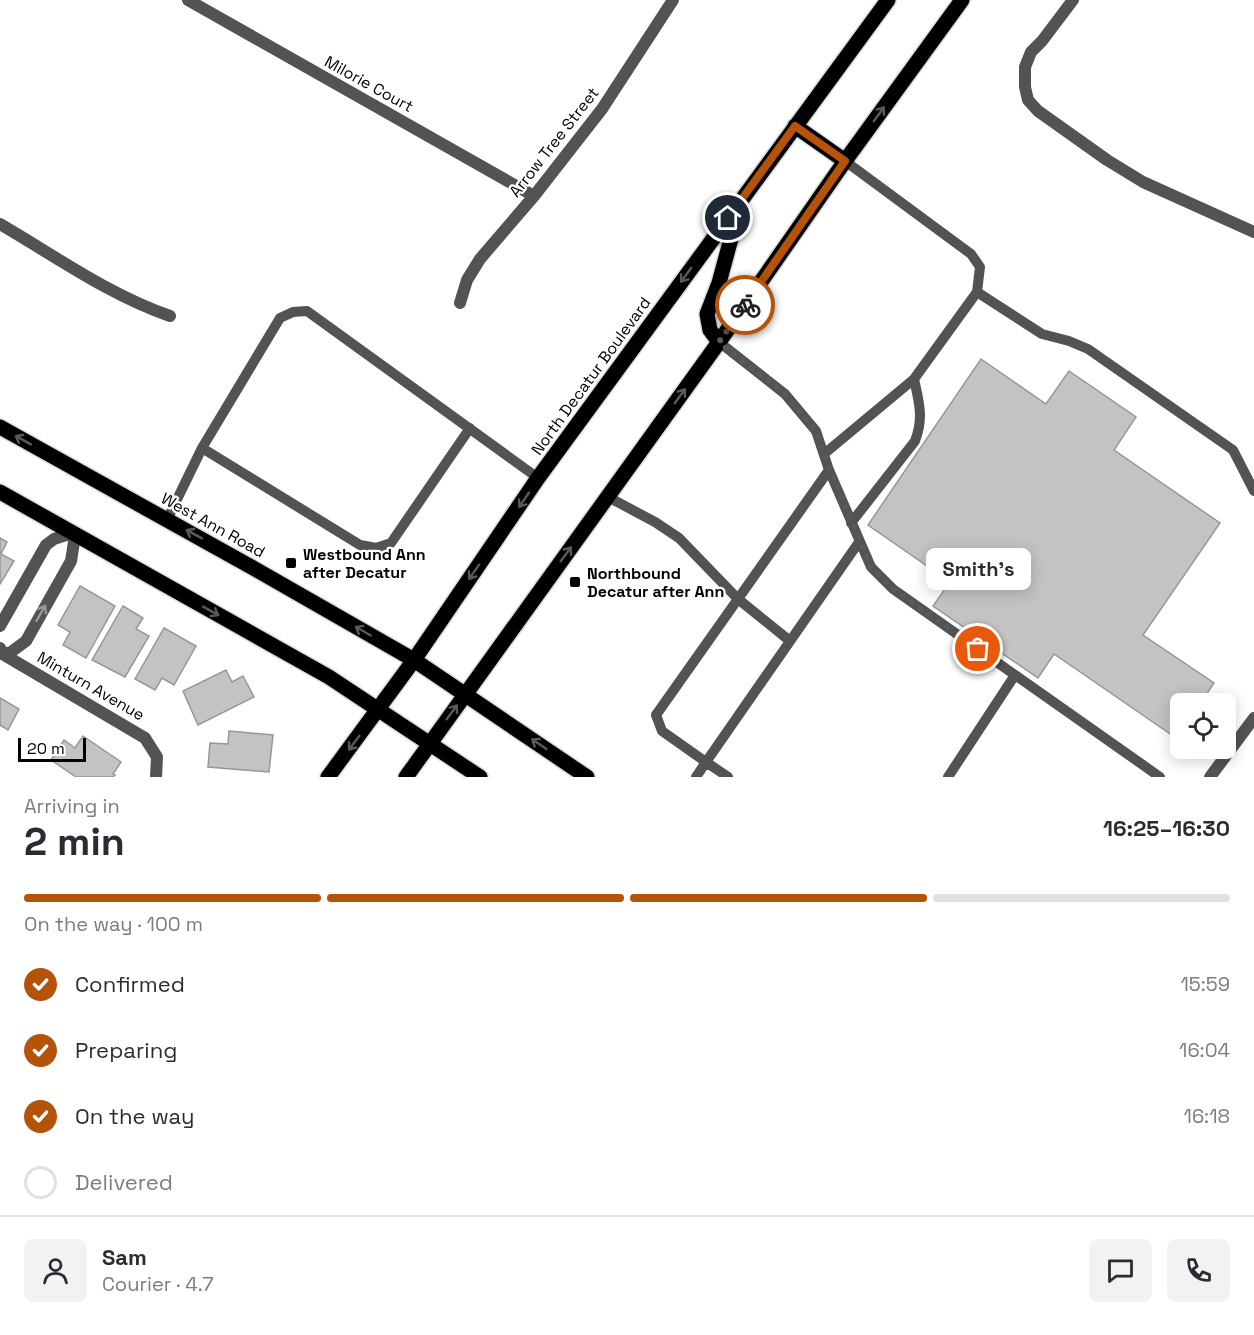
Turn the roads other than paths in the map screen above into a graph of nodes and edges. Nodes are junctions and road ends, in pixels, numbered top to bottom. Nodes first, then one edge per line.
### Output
1 (188, 0) edge
2 (673, 0) edge
3 (888, 0) edge
4 (962, 0) edge
5 (1072, 0) edge
6 (795, 126) junction
7 (845, 161) junction
8 (534, 196) junction
9 (741, 200) junction
10 (0, 224) edge
11 (1254, 232) edge
12 (977, 292) junction
13 (460, 303) dead end
14 (170, 316) dead end
15 (719, 342) junction
16 (914, 379) junction
17 (0, 427) edge
18 (470, 428) junction
19 (202, 448) junction
20 (824, 454) junction
21 (830, 470) junction
22 (538, 478) junction
23 (1254, 491) edge
24 (0, 492) edge
25 (608, 497) junction
26 (167, 520) junction
27 (851, 523) junction
28 (72, 533) junction
29 (859, 542) junction
30 (738, 600) junction
31 (0, 626) edge
32 (790, 641) junction
33 (1, 651) edge
34 (414, 660) junction
35 (1015, 675) junction
36 (465, 694) junction
37 (379, 709) junction
38 (1254, 718) edge
39 (430, 743) junction
40 (706, 762) junction
41 (156, 777) edge
42 (328, 777) edge
43 (405, 777) edge
44 (480, 777) edge
45 (587, 777) edge
46 (696, 777) edge
47 (728, 777) edge
48 (948, 777) edge
49 (1160, 777) edge
50 (1210, 777) edge

1 - 8 street, Milorie Court
2 - 8 street, Arrow Tree Street
3 - 6 main road, North Decatur Boulevard
7 -> 4 main road
5 - 11 street
6 - 7 main road
6 - 9 main road, North Decatur Boulevard
7 - 12 lane
7 - 15 main road
8 - 13 street, Arrow Tree Street
9 - 15 main road
9 -> 22 main road, North Decatur Boulevard
10 - 14 street
12 - 16 lane
12 - 23 lane
15 - 20 lane
25 -> 15 main road
16 - 20 lane
16 - 27 lane
26 -> 17 main road, West Ann Road
18 - 19 lane
18 - 19 lane
18 - 22 lane
19 - 26 lane
20 - 21 lane
21 - 27 lane
21 - 30 lane
22 -> 34 main road, North Decatur Boulevard
24 - 28 main road
25 - 30 lane
36 -> 25 main road
34 -> 26 main road, West Ann Road
27 - 29 lane
28 - 31 street
33 -> 28 street
28 -> 37 main road
29 - 32 lane
29 - 35 lane
30 - 32 lane
30 - 40 lane
32 - 40 lane
33 - 41 street, Minturn Avenue
34 - 36 main road, West Ann Road
34 - 37 main road, North Decatur Boulevard
35 - 48 lane
35 - 49 lane
39 -> 36 main road
45 -> 36 main road, West Ann Road
37 - 39 main road
37 -> 42 main road, North Decatur Boulevard
38 - 50 street
39 - 43 main road
39 - 44 main road
40 - 46 lane
40 - 47 lane

